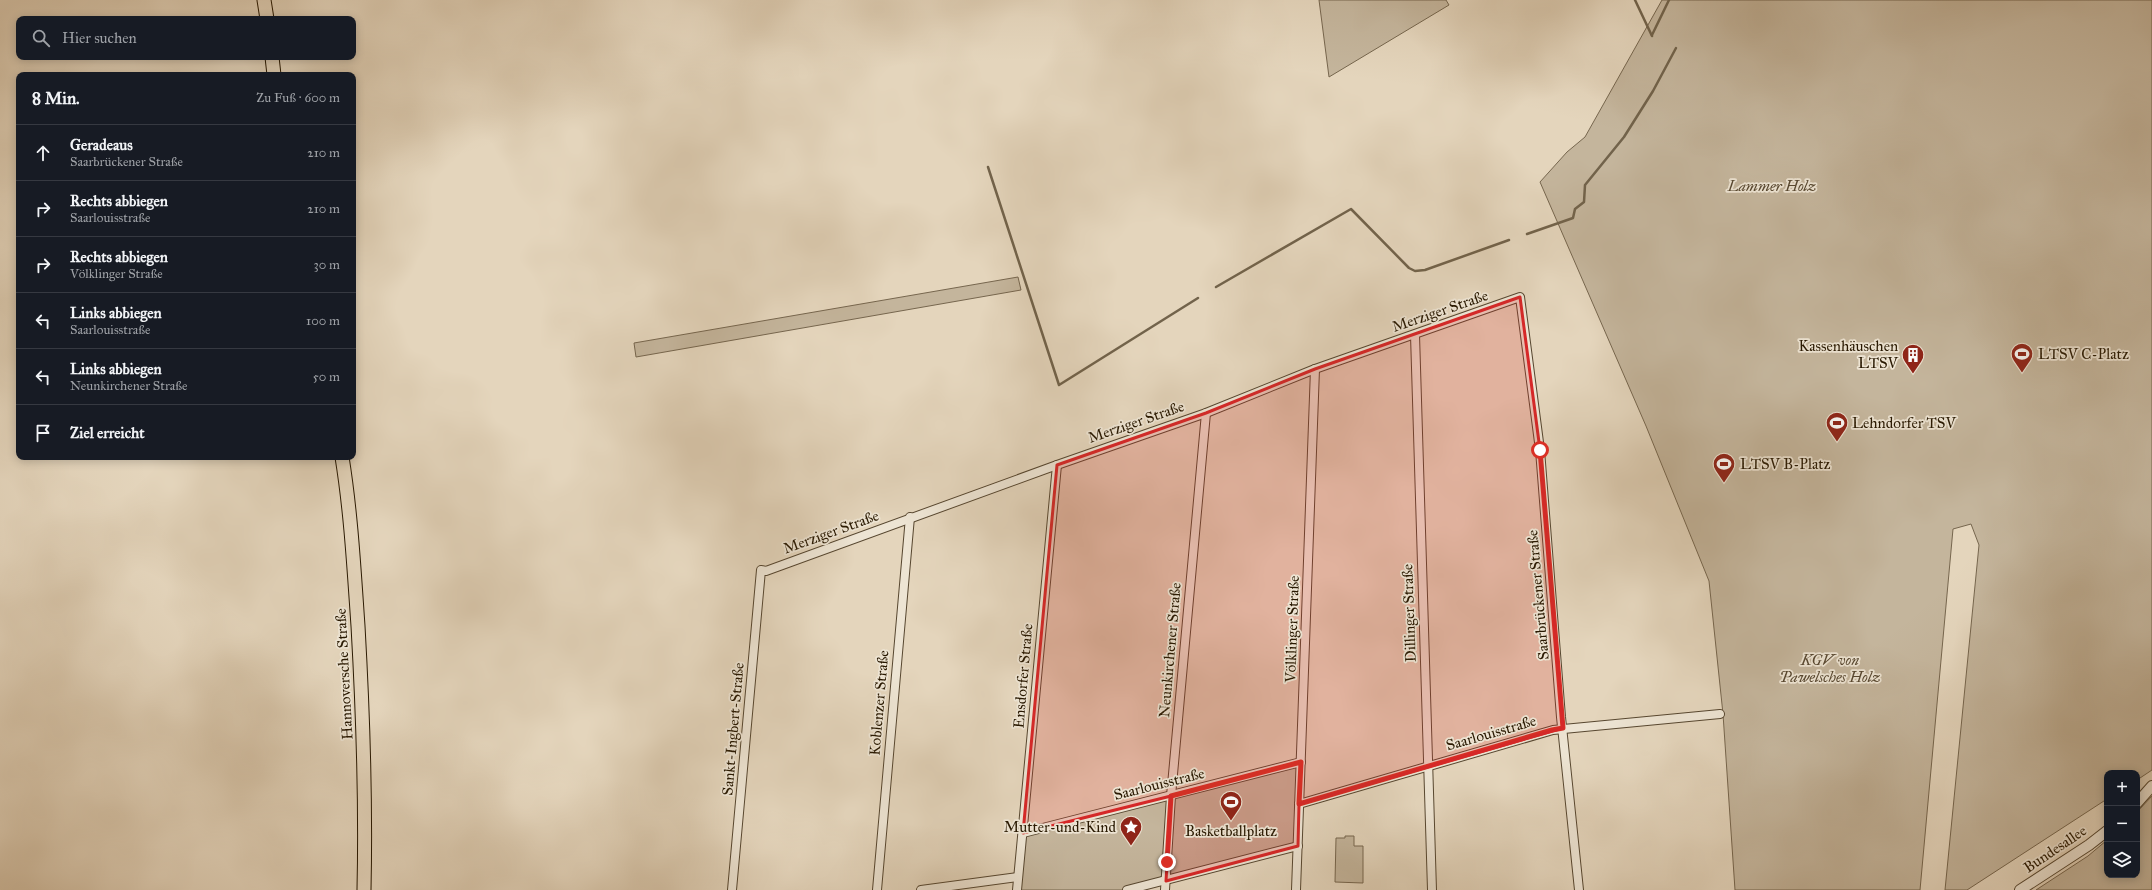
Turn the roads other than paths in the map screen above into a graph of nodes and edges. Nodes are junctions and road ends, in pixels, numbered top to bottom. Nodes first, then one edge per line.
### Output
1 (264, 0) edge
2 (267, 16) edge
3 (272, 60) edge
4 (274, 72) edge
5 (1520, 298) joint
6 (1415, 335) junction
7 (1315, 369) junction
8 (1206, 413) junction
9 (342, 460) edge
10 (1057, 465) junction
11 (910, 518) junction
12 (761, 570) joint
13 (1720, 714) dead end
14 (1563, 728) junction
15 (1301, 762) junction
16 (1428, 766) junction
17 (2152, 786) edge
18 (1171, 796) junction
19 (2140, 799) edge
20 (1299, 804) junction
21 (1023, 833) junction
22 (2104, 833) edge
23 (1298, 846) junction
24 (1018, 878) junction
25 (1166, 881) junction
26 (364, 890) edge
27 (732, 890) edge
28 (877, 890) edge
29 (921, 890) edge
30 (1017, 890) edge
31 (1127, 890) edge
32 (1165, 890) edge
33 (1296, 890) edge
34 (1432, 890) edge
35 (1579, 890) edge
36 (2020, 890) edge

1 - 2 main road
3 - 4 main road
5 - 6 street, Merziger Straße
5 - 14 street, Saarbrückener Straße
6 - 7 street, Merziger Straße
6 - 16 street, Dillinger Straße
7 - 8 street, Merziger Straße
7 - 15 street, Völklinger Straße
8 - 10 street, Merziger Straße
8 - 18 street, Neunkirchener Straße
9 - 26 main road, Hannoversche Straße
10 - 11 street, Merziger Straße
10 - 21 street, Ensdorfer Straße
11 - 12 street, Merziger Straße
11 - 28 street, Koblenzer Straße
12 - 27 street, Sankt-Ingbert-Straße
13 - 14 street, Saarlouisstraße
14 - 16 street, Saarlouisstraße
14 - 35 street, Saarbrückener Straße
15 - 18 street, Saarlouisstraße
15 - 20 street, Völklinger Straße
16 - 20 street, Saarlouisstraße
16 - 34 street, Dillinger Straße
17 - 19 street
18 - 21 street, Saarlouisstraße
18 - 25 street, Neunkirchener Straße
20 - 23 street, Völklinger Straße
21 - 24 street, Ensdorfer Straße
22 - 36 street, Bundesallee
23 - 25 street
23 - 33 street, Völklinger Straße
24 - 29 street
24 - 30 street, Ensdorfer Straße
25 - 31 street
25 - 32 street, Neunkirchener Straße

